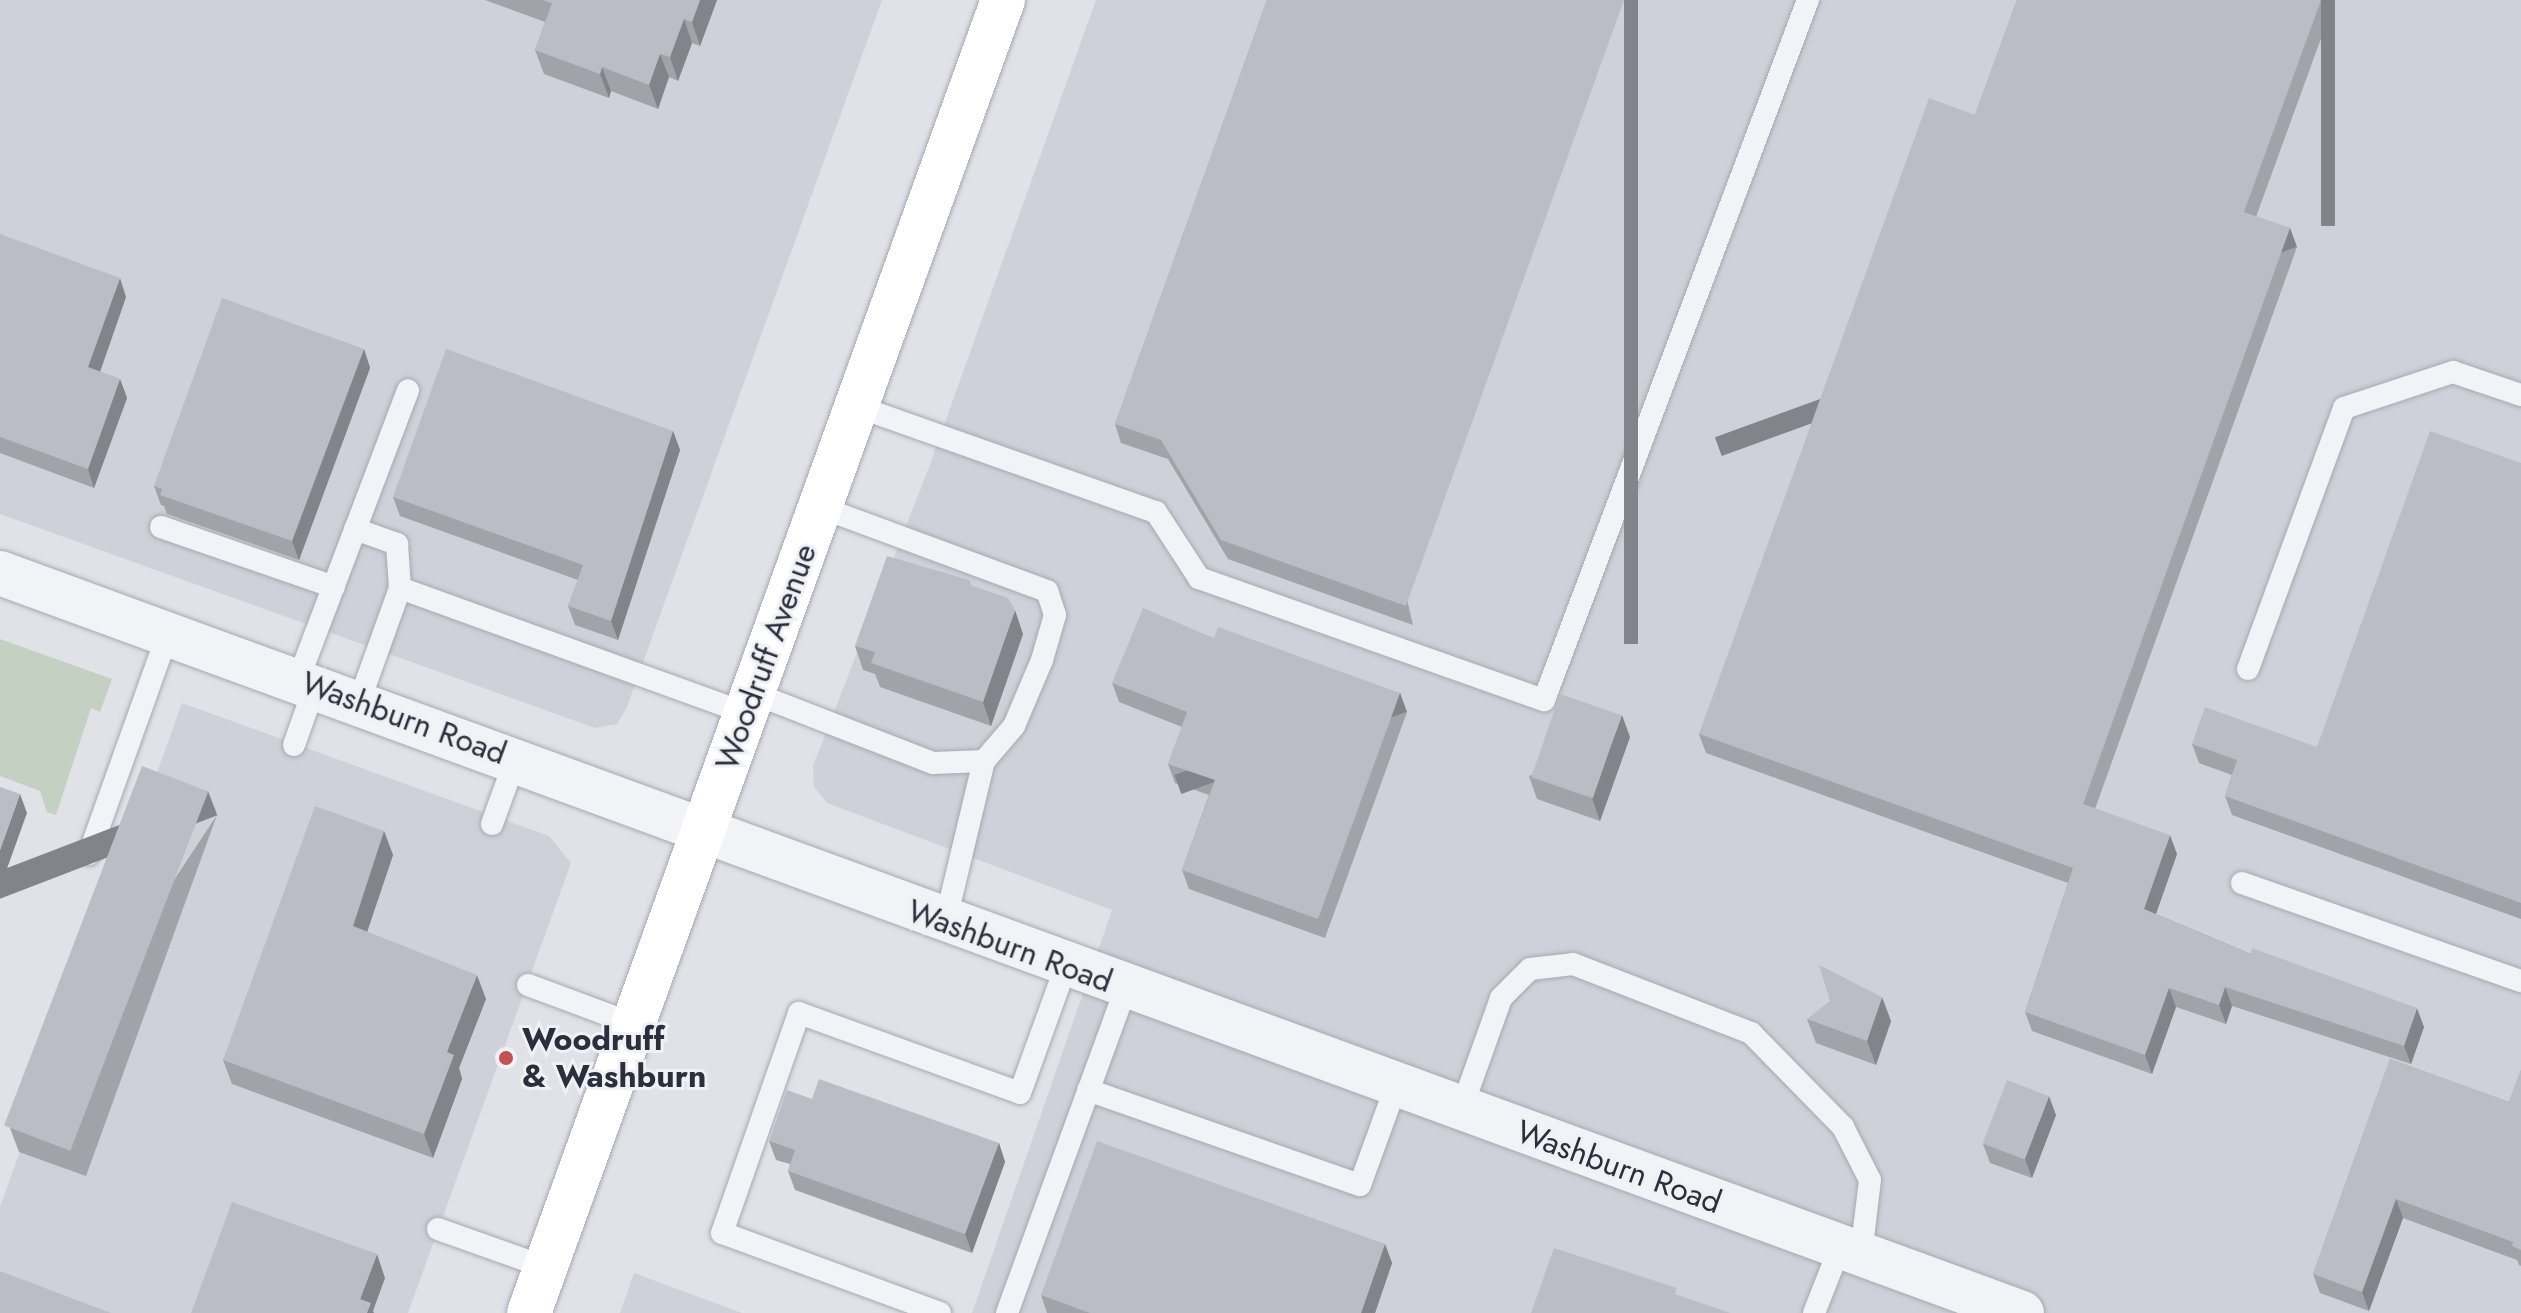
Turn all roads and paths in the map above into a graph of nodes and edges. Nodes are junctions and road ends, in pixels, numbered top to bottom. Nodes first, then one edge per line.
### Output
1 (1003, 0) edge
2 (1808, 0) edge
3 (408, 390) dead end
4 (2521, 395) edge
5 (856, 406) junction
6 (820, 507) junction
7 (161, 527) edge
8 (355, 529) junction
9 (0, 573) edge
10 (334, 587) junction
11 (400, 588) junction
12 (168, 633) junction
13 (2248, 669) dead end
14 (306, 683) junction
15 (359, 702) junction
16 (750, 703) junction
17 (294, 745) dead end
18 (516, 758) junction
19 (984, 761) junction
20 (492, 824) dead end
21 (703, 831) junction
22 (89, 854) dead end
23 (2242, 883) dead end
24 (945, 923) junction
25 (1066, 966) junction
26 (2521, 981) edge
27 (528, 985) dead end
28 (1126, 988) junction
29 (633, 1024) junction
30 (1396, 1086) junction
31 (1088, 1090) junction
32 (1461, 1110) junction
33 (438, 1229) dead end
34 (1850, 1250) junction
35 (545, 1267) junction
36 (1979, 1306) edge
37 (529, 1313) edge
38 (940, 1313) edge
39 (1007, 1313) edge
40 (1814, 1313) edge
41 (2022, 1313) edge

1 - 5 main road, Woodruff Avenue
2 - 5 lane
3 - 8 lane
4 - 13 lane
5 - 6 main road, Woodruff Avenue
6 - 16 main road, Woodruff Avenue
6 - 19 lane
7 - 10 lane
8 - 10 lane
8 - 11 lane
9 - 12 street, Washburn Road
10 - 14 lane
11 - 15 lane
11 - 16 lane
12 - 14 street, Washburn Road
12 - 22 lane
14 - 15 street, Washburn Road
14 - 17 lane
15 - 18 street, Washburn Road
16 - 19 lane
16 - 21 main road, Woodruff Avenue
18 - 20 lane
18 - 21 street, Washburn Road
19 - 24 lane
21 - 24 street, Washburn Road
21 - 29 main road, Woodruff Avenue
23 - 26 lane
24 - 25 street, Washburn Road
25 - 28 street, Washburn Road
25 - 38 lane
27 - 29 lane
28 - 30 street, Washburn Road
28 - 31 lane
29 - 35 main road, Woodruff Avenue
30 - 31 lane
30 - 32 street, Washburn Road
31 - 39 lane
32 - 34 street, Washburn Road
32 - 34 lane
33 - 35 lane
34 - 36 street, Washburn Road
34 - 40 lane
35 - 37 main road, Woodruff Avenue
36 - 41 street, Washburn Road

